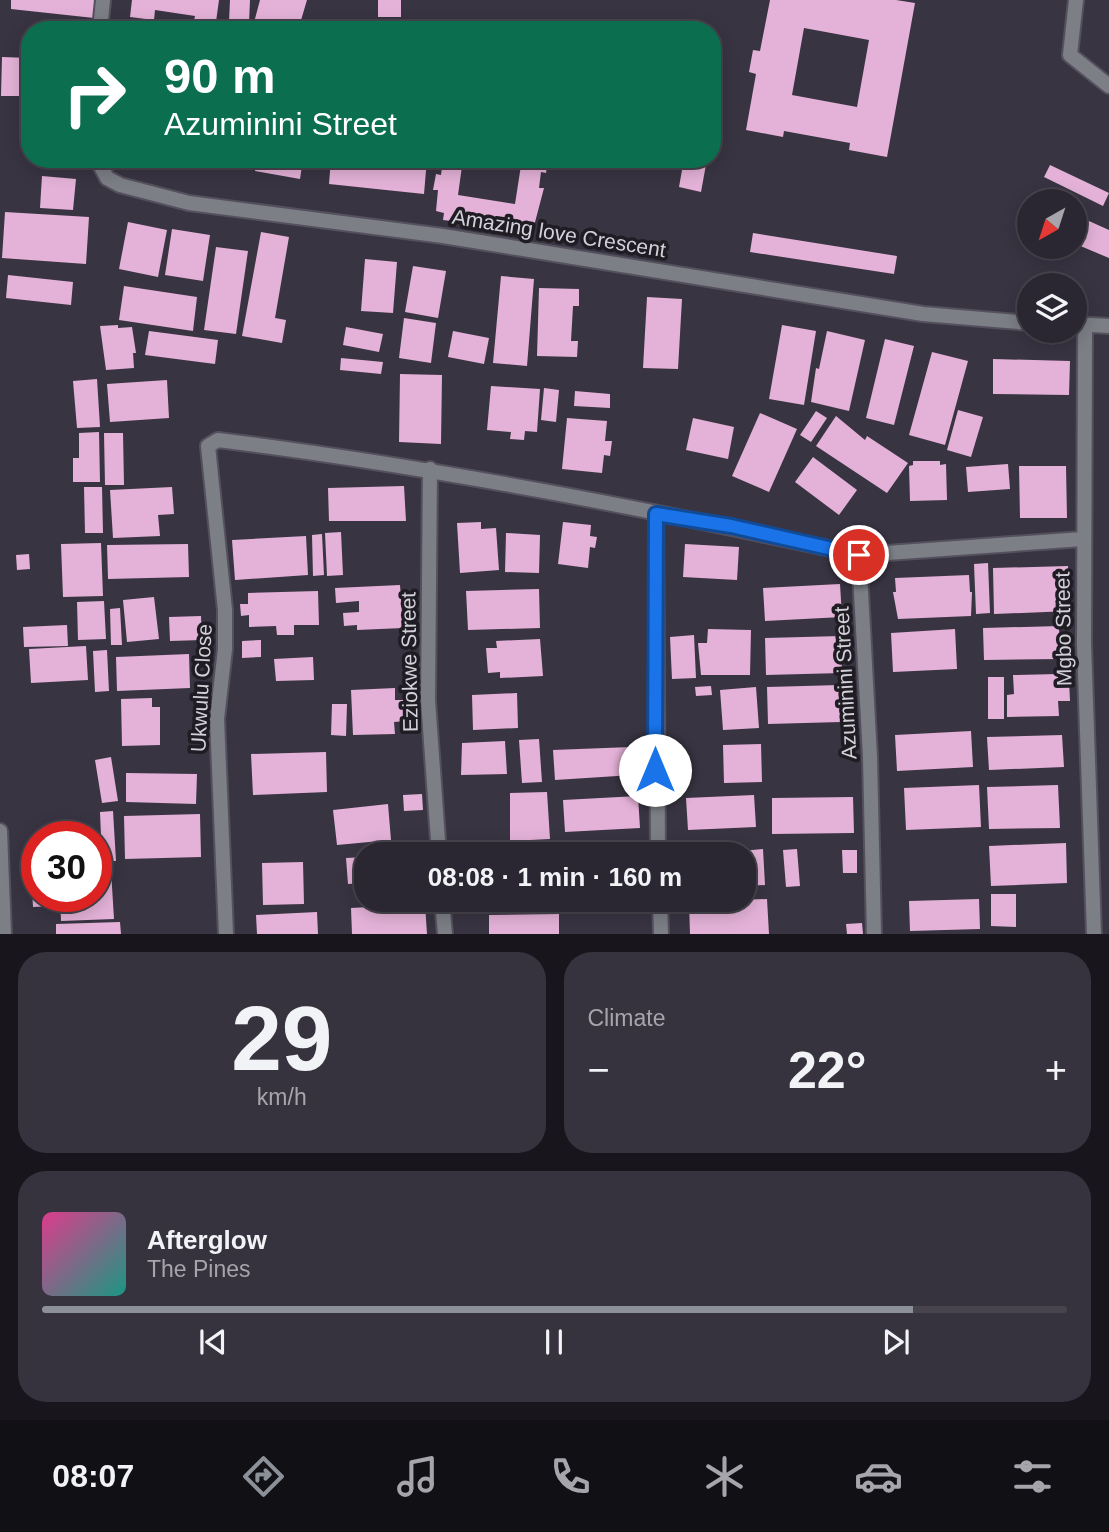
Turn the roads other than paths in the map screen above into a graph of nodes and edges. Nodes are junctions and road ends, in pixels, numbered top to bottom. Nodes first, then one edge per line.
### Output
1 (103, 0) edge
2 (1076, 0) edge
3 (101, 21) edge
4 (1109, 86) edge
5 (102, 168) edge
6 (1017, 322) edge
7 (1087, 324) edge
8 (1109, 326) edge
9 (1080, 343) edge
10 (430, 469) junction
11 (656, 514) junction
12 (1083, 539) junction
13 (859, 555) junction
14 (0, 831) edge
15 (438, 842) edge
16 (658, 842) edge
17 (443, 912) edge
18 (660, 912) edge
19 (4, 933) edge
20 (226, 933) edge
21 (444, 933) edge
22 (661, 933) edge
23 (874, 933) edge
24 (1094, 933) edge

1 - 3 street
2 - 4 street
5 - 6 street, Amazing love Crescent
7 - 8 street
9 - 12 street, Mgbo Street
10 - 11 street
10 - 15 street, Eziokwe Street
10 - 20 street, Ukwulu Close
11 - 13 street
11 - 16 street
12 - 13 street
12 - 24 street, Mgbo Street
13 - 23 street, Azuminini Street
14 - 19 street
17 - 21 street
18 - 22 street

